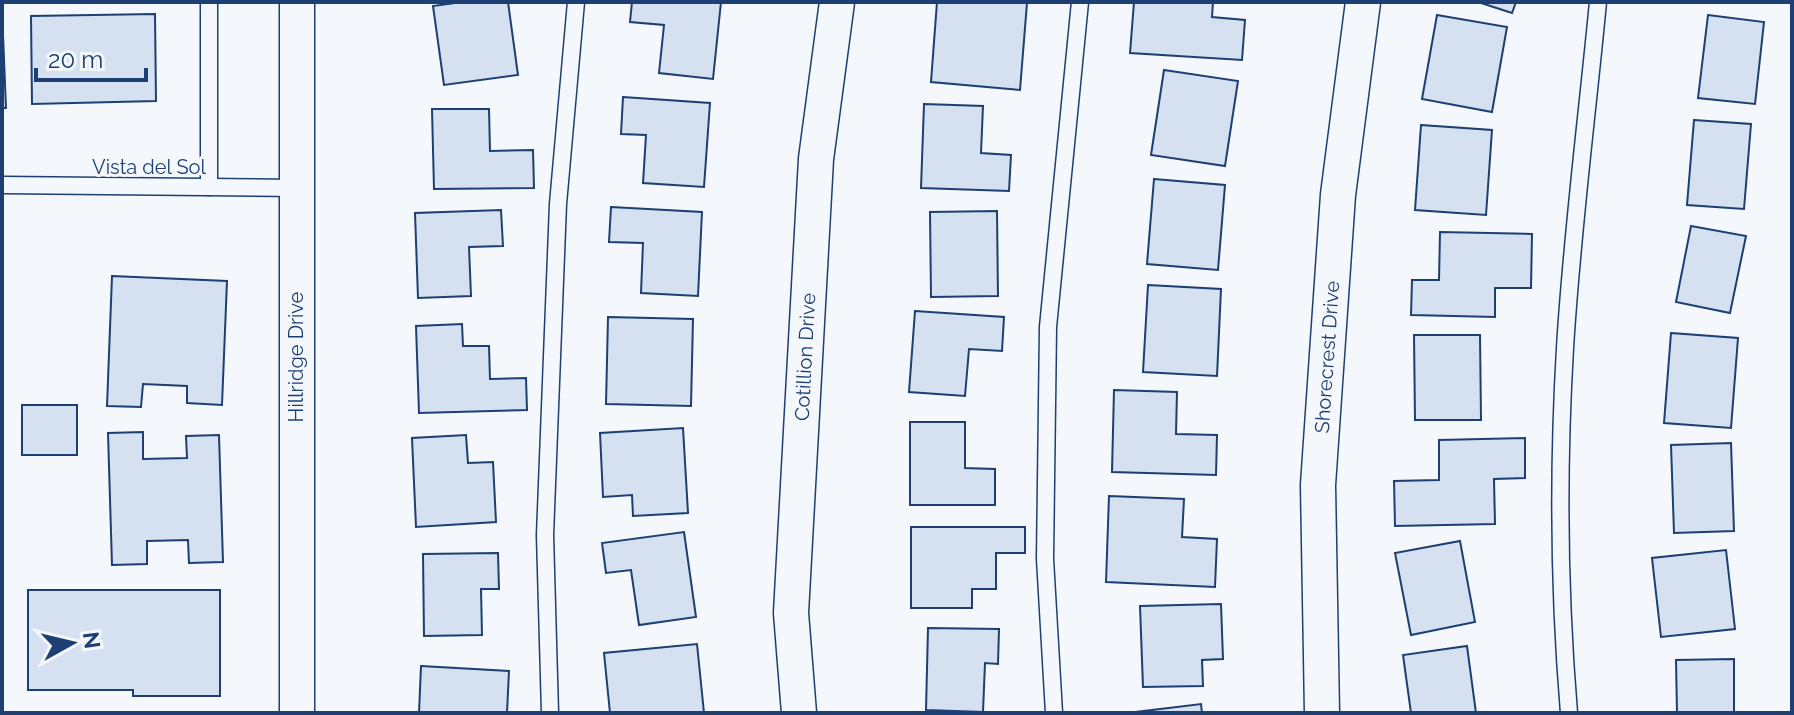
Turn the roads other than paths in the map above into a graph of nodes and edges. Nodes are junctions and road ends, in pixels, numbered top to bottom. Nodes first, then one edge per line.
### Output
1 (209, 2) edge
2 (297, 2) edge
3 (576, 2) edge
4 (837, 2) edge
5 (1080, 2) edge
6 (1363, 2) edge
7 (1598, 2) edge
8 (2, 185) edge
9 (209, 187) junction
10 (296, 188) junction
11 (297, 713) edge
12 (550, 713) edge
13 (799, 713) edge
14 (1054, 713) edge
15 (1322, 713) edge
16 (1569, 713) edge

1 - 9 lane
2 - 10 street, Hillridge Drive
3 - 12 lane
4 - 13 street, Cotillion Drive
5 - 14 lane
6 - 15 street, Shorecrest Drive
7 - 16 lane
8 - 9 lane, Vista del Sol
9 - 10 lane, Vista del Sol
10 - 11 street, Hillridge Drive

